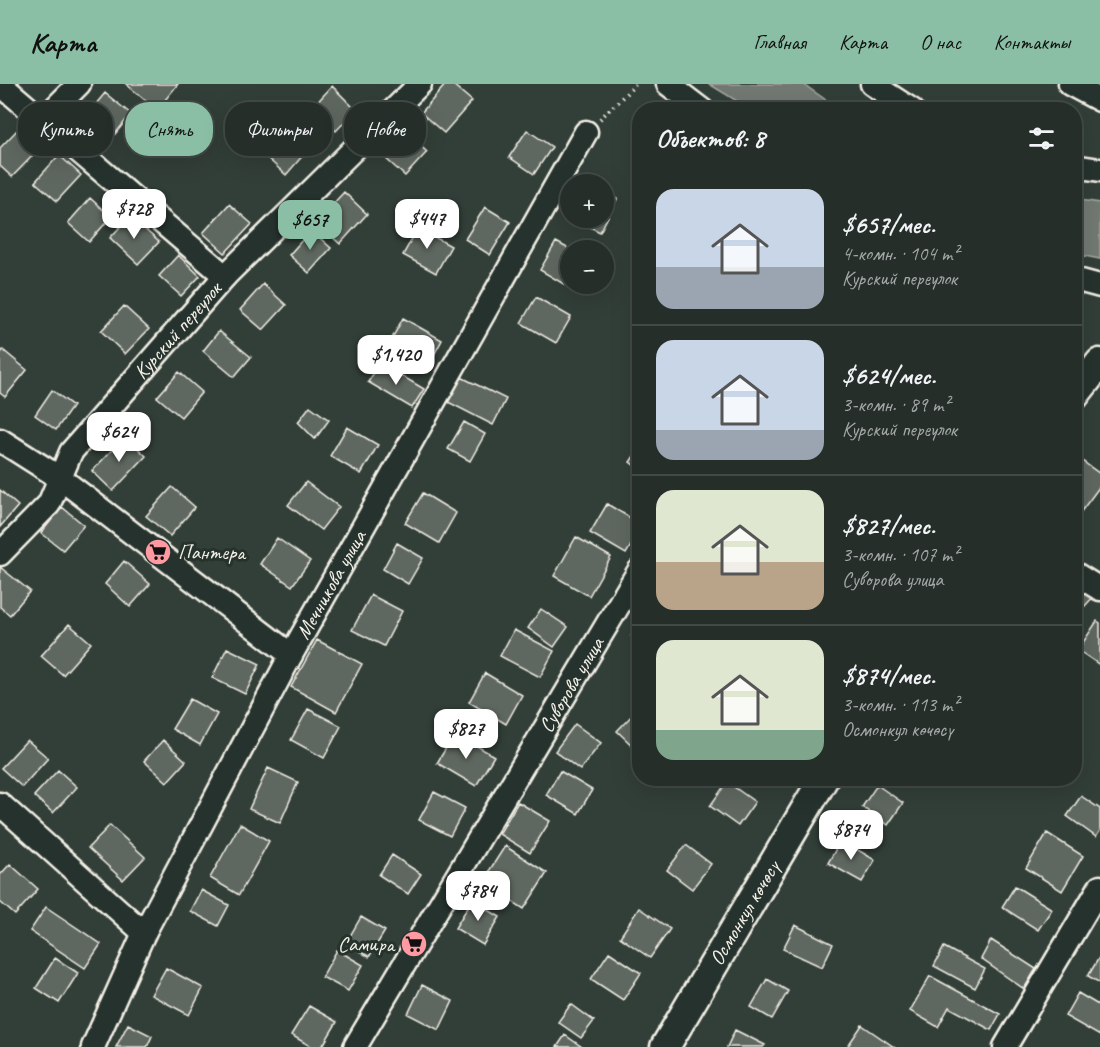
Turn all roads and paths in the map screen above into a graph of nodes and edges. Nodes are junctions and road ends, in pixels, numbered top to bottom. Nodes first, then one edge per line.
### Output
1 (0, 84) edge
2 (79, 84) edge
3 (420, 84) edge
4 (636, 84) edge
5 (668, 84) edge
6 (872, 84) edge
7 (1070, 84) edge
8 (1100, 100) edge
9 (23, 102) edge
10 (61, 102) edge
11 (692, 102) edge
12 (900, 102) edge
13 (586, 132) joint
14 (87, 156) edge
15 (1082, 167) edge
16 (1100, 170) edge
17 (225, 276) junction
18 (1082, 281) edge
19 (1100, 286) edge
20 (1100, 363) edge
21 (1082, 386) edge
22 (0, 440) edge
23 (60, 478) junction
24 (0, 554) edge
25 (1082, 578) edge
26 (632, 583) edge
27 (1100, 589) edge
28 (291, 655) junction
29 (819, 786) edge
30 (0, 804) edge
31 (1100, 887) edge
32 (144, 933) junction
33 (93, 1047) edge
34 (355, 1047) edge
35 (665, 1047) edge
36 (1005, 1047) edge

1 - 9 street, Курский переулок
2 - 10 street
3 - 17 street, Курский переулок
4 - 13 path
5 - 11 street
6 - 12 street
7 - 8 street
13 - 28 street, Мечникова улица
14 - 17 street, Курский переулок
15 - 16 street
17 - 23 street, Курский переулок
18 - 19 street
20 - 21 street
22 - 23 street
23 - 24 street, Курский переулок
23 - 28 street
25 - 27 street
26 - 34 street, Суворова улица
28 - 32 street, Мечникова улица
29 - 35 street, Осмонкул көчөсү
30 - 32 street
31 - 36 street
32 - 33 street, Мечникова улица

